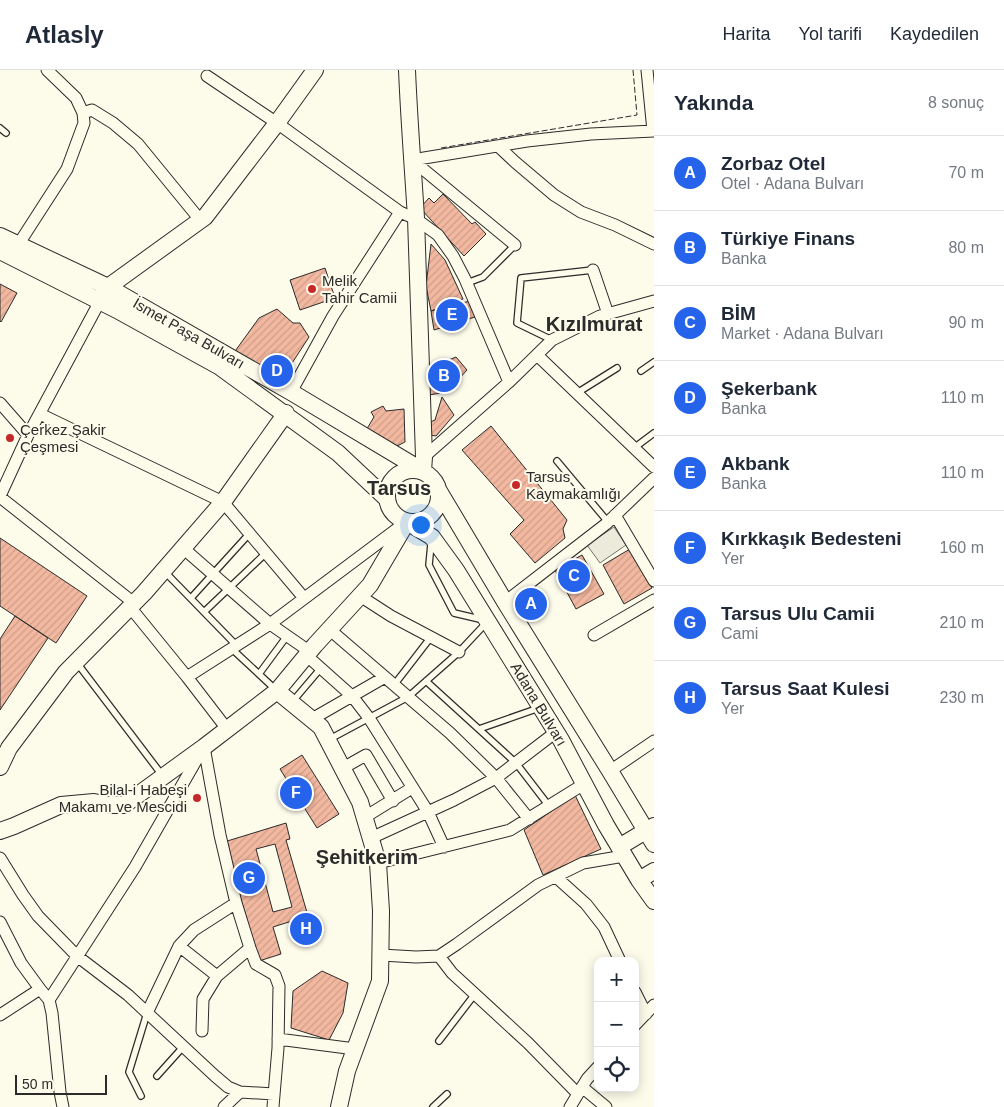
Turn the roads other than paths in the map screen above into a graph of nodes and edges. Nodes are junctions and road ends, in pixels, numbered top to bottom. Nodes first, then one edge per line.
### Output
1 (47, 70) edge
2 (398, 70) edge
3 (407, 70) edge
4 (647, 70) edge
5 (308, 73) edge
6 (207, 76) dead end
7 (84, 113) junction
8 (408, 115) junction
9 (277, 123) junction
10 (0, 128) edge
11 (654, 131) edge
12 (6, 133) dead end
13 (498, 146) junction
14 (412, 160) junction
15 (400, 212) junction
16 (416, 219) junction
17 (201, 221) junction
18 (0, 236) edge
19 (654, 244) edge
20 (18, 245) junction
21 (515, 245) joint
22 (0, 251) edge
23 (593, 270) joint
24 (467, 283) junction
25 (104, 294) junction
26 (654, 301) edge
27 (608, 314) junction
28 (552, 340) junction
29 (537, 355) junction
30 (654, 362) edge
31 (617, 368) dead end
32 (641, 371) dead end
33 (509, 382) junction
34 (292, 392) junction
35 (577, 393) junction
36 (0, 403) edge
37 (286, 413) junction
38 (40, 414) junction
39 (654, 433) edge
40 (28, 435) junction
41 (634, 448) junction
42 (556, 461) dead end
43 (424, 464) junction
44 (654, 467) edge
45 (654, 478) edge
46 (439, 491) junction
47 (0, 497) edge
48 (387, 499) junction
49 (223, 502) junction
50 (612, 518) junction
51 (407, 522) junction
52 (250, 533) junction
53 (432, 537) junction
54 (183, 548) junction
55 (266, 553) junction
56 (164, 570) junction
57 (212, 574) junction
58 (654, 581) edge
59 (229, 588) junction
60 (360, 596) junction
61 (191, 598) junction
62 (304, 598) junction
63 (654, 600) edge
64 (505, 602) junction
65 (132, 605) junction
66 (204, 612) junction
67 (488, 621) junction
68 (270, 624) junction
69 (329, 629) junction
70 (594, 635) dead end
71 (287, 636) junction
72 (431, 637) junction
73 (234, 647) junction
74 (460, 652) junction
75 (308, 653) junction
76 (76, 661) junction
77 (321, 668) junction
78 (258, 674) junction
79 (187, 677) junction
80 (385, 677) junction
81 (426, 681) junction
82 (394, 684) junction
83 (277, 691) junction
84 (352, 696) junction
85 (408, 697) junction
86 (292, 703) junction
87 (541, 707) junction
88 (369, 718) junction
89 (312, 720) junction
90 (227, 729) junction
91 (479, 729) junction
92 (556, 732) junction
93 (327, 740) junction
94 (654, 741) edge
95 (204, 746) junction
96 (516, 763) junction
97 (0, 767) edge
98 (342, 768) junction
99 (610, 771) junction
100 (164, 777) junction
101 (496, 778) junction
102 (584, 784) junction
103 (412, 788) junction
104 (393, 801) junction
105 (550, 806) junction
106 (428, 812) junction
107 (365, 818) junction
108 (529, 819) junction
109 (0, 831) edge
110 (651, 834) edge
111 (371, 838) junction
112 (444, 847) junction
113 (622, 851) junction
114 (0, 858) edge
115 (378, 863) junction
116 (654, 871) edge
117 (556, 877) junction
118 (638, 880) junction
119 (654, 901) edge
120 (236, 903) junction
121 (0, 922) edge
122 (179, 946) junction
123 (250, 948) junction
124 (380, 955) junction
125 (77, 956) junction
126 (439, 956) junction
127 (618, 957) edge
128 (217, 976) junction
129 (40, 989) junction
130 (474, 994) junction
131 (49, 1000) junction
132 (639, 1000) edge
133 (654, 1005) edge
134 (147, 1013) junction
135 (646, 1014) junction
136 (0, 1015) edge
137 (639, 1021) edge
138 (202, 1031) dead end
139 (278, 1039) junction
140 (438, 1041) dead end
141 (183, 1047) junction
142 (355, 1048) junction
143 (594, 1071) edge
144 (157, 1076) dead end
145 (580, 1091) junction
146 (240, 1092) junction
147 (274, 1094) junction
148 (447, 1094) dead end
149 (141, 1096) dead end
150 (63, 1107) edge
151 (224, 1107) edge
152 (273, 1107) edge
153 (339, 1107) edge
154 (433, 1107) edge
155 (570, 1107) edge
156 (606, 1107) edge

1 - 7 street
2 - 8 main road
3 - 8 main road
4 - 11 street
5 - 9 main road
6 - 9 street
7 - 17 street
7 - 20 street
8 - 14 main road
9 - 15 street
9 - 17 main road
10 - 12 lane
11 - 13 street
13 - 14 street
13 - 19 street
14 - 16 main road
14 - 21 street
15 - 16 street
15 - 34 street
16 - 24 street
16 - 43 main road
17 - 25 main road
18 - 20 main road, İsmet Paşa Bulvarı
20 - 25 main road, İsmet Paşa Bulvarı
21 - 24 lane
22 - 25 main road
23 - 27 street
23 - 28 lane
24 - 33 street
25 - 34 main road, İsmet Paşa Bulvarı
25 - 37 main road
25 - 38 street
26 - 27 street
27 - 28 street
28 - 29 street
29 - 33 street
29 - 35 street
30 - 32 lane
31 - 35 lane
33 - 43 street
34 - 43 main road, İsmet Paşa Bulvarı
35 - 41 street
36 - 40 street
37 - 48 main road
37 - 49 main road
38 - 40 street
38 - 49 street
39 - 41 lane
40 - 47 street
41 - 44 street
42 - 50 lane
43 - 46 main road
43 - 48 main road
45 - 50 street
46 - 51 main road
46 - 64 main road, Adana Bulvarı
47 - 65 street
48 - 51 main road
49 - 52 street
49 - 54 main road
50 - 58 street
50 - 64 street
51 - 53 main road, Adana Bulvarı
51 - 60 main road
51 - 62 street
52 - 55 street
52 - 57 lane
53 - 67 main road, Adana Bulvarı
53 - 67 lane
54 - 56 main road
54 - 57 street
55 - 59 lane
55 - 62 street
56 - 61 lane
56 - 65 main road
57 - 59 street
57 - 61 lane
59 - 66 lane
59 - 68 street
60 - 69 main road
60 - 72 street
61 - 66 lane
62 - 68 street
63 - 70 street
64 - 99 main road, Adana Bulvarı
65 - 76 main road
65 - 79 street
66 - 73 lane
67 - 74 lane
67 - 87 main road, Adana Bulvarı
68 - 71 street
68 - 73 street
69 - 75 main road
69 - 80 street
71 - 75 street
71 - 78 lane
72 - 74 street
72 - 82 lane
73 - 78 lane
73 - 79 street
74 - 81 lane
75 - 77 street
75 - 83 main road
76 - 97 main road
76 - 100 lane
77 - 84 street
77 - 86 lane
78 - 83 lane
79 - 90 street
80 - 82 street
80 - 84 street
81 - 85 lane
81 - 91 lane
82 - 85 street
83 - 86 main road
83 - 90 main road
84 - 88 street
84 - 89 street
85 - 88 lane
85 - 101 street
86 - 89 main road
87 - 91 lane
87 - 92 main road, Adana Bulvarı
88 - 93 lane
88 - 103 street
89 - 93 main road
90 - 95 main road
91 - 96 lane
92 - 96 street
92 - 102 main road, Adana Bulvarı
93 - 98 main road
94 - 99 street
95 - 100 main road
95 - 120 street
95 - 125 street
96 - 101 street
96 - 105 lane
98 - 104 street
98 - 107 main road
99 - 110 main road, Adana Bulvarı
100 - 109 main road
101 - 106 street
101 - 108 street
102 - 105 street
102 - 113 main road, Adana Bulvarı
103 - 104 street
103 - 106 street
104 - 107 street
105 - 108 street
106 - 111 street
106 - 112 street
107 - 111 main road
108 - 112 street
110 - 113 main road
111 - 115 main road
112 - 115 street
113 - 117 street
113 - 118 main road, Adana Bulvarı
114 - 125 street
115 - 124 main road
116 - 118 main road
117 - 126 street
117 - 127 street
118 - 119 main road, Adana Bulvarı
120 - 122 street
120 - 123 street
121 - 129 street
122 - 128 street
122 - 134 street
123 - 128 street
123 - 139 street
124 - 126 street
124 - 142 main road
125 - 131 street
125 - 134 street
126 - 130 street
128 - 138 street
129 - 131 street
129 - 136 street
130 - 140 lane
130 - 145 street
131 - 150 street
132 - 135 street
133 - 135 street
134 - 141 street
134 - 149 lane
135 - 137 street
139 - 142 street
139 - 147 street
141 - 144 lane
141 - 146 street
142 - 153 main road
143 - 145 street
145 - 155 street
145 - 156 street
146 - 147 street
146 - 151 street
147 - 152 street
148 - 154 lane

